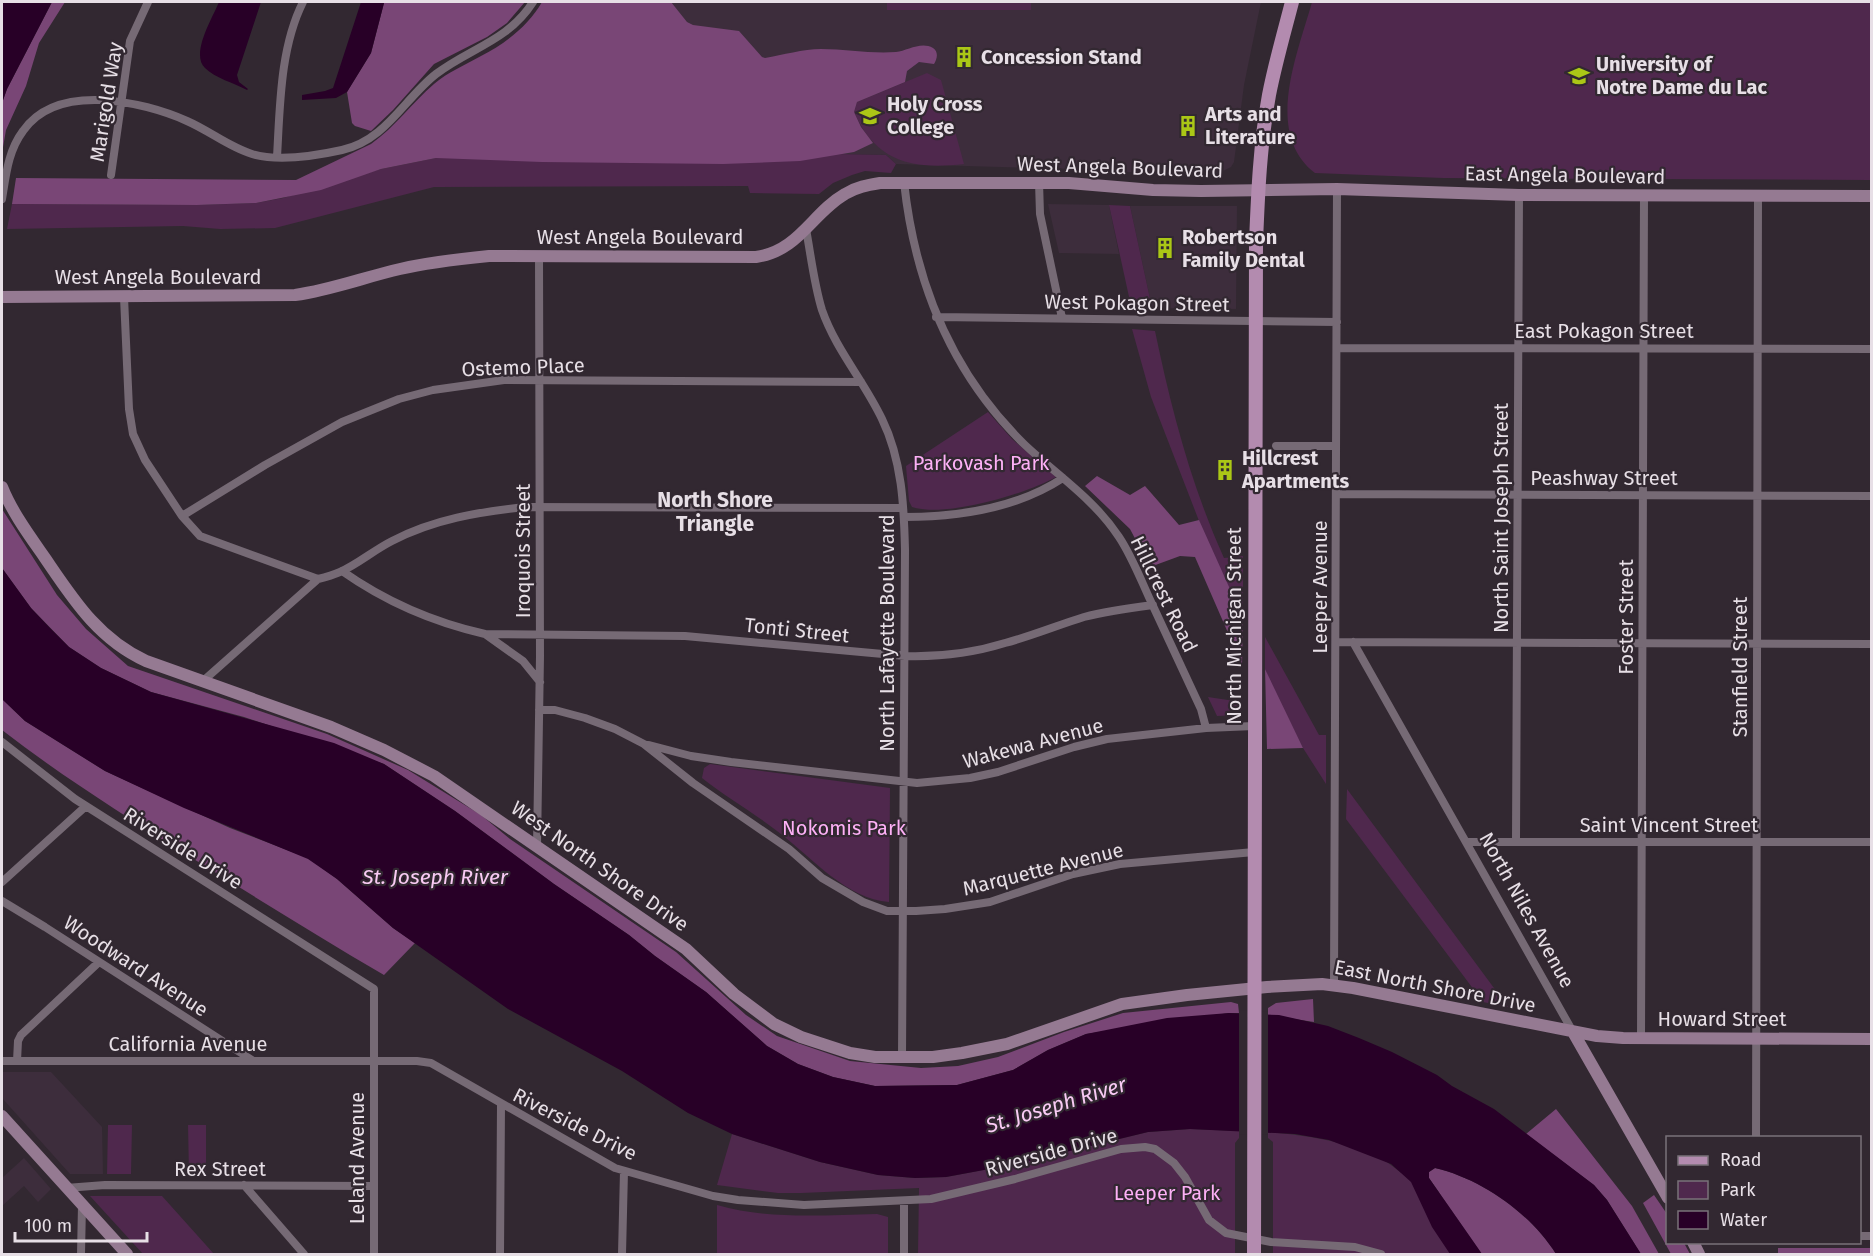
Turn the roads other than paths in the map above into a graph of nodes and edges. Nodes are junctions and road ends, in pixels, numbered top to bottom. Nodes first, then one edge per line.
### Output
1 (148, 2) edge
2 (303, 2) edge
3 (533, 2) edge
4 (1292, 2) edge
5 (121, 103) junction
6 (277, 157) junction
7 (111, 175) dead end
8 (904, 182) junction
9 (1039, 182) junction
10 (1258, 189) junction
11 (1337, 189) junction
12 (1519, 195) junction
13 (1644, 196) junction
14 (1758, 196) junction
15 (1872, 196) edge
16 (2, 199) edge
17 (806, 229) junction
18 (540, 256) junction
19 (2, 297) edge
20 (124, 297) junction
21 (936, 317) junction
22 (1062, 318) junction
23 (1255, 321) junction
24 (1337, 322) junction
25 (1518, 347) junction
26 (1643, 347) junction
27 (1337, 348) junction
28 (1758, 348) junction
29 (1872, 349) edge
30 (539, 380) junction
31 (861, 382) junction
32 (1276, 446) dead end
33 (1336, 446) junction
34 (1063, 478) junction
35 (2, 487) edge
36 (1336, 494) junction
37 (1517, 495) junction
38 (1643, 495) junction
39 (1757, 495) junction
40 (1872, 496) edge
41 (540, 507) junction
42 (904, 513) junction
43 (182, 516) junction
44 (342, 572) junction
45 (318, 579) junction
46 (1153, 605) junction
47 (485, 634) junction
48 (540, 635) junction
49 (1336, 642) junction
50 (1353, 642) junction
51 (1518, 643) junction
52 (1642, 644) junction
53 (1757, 644) junction
54 (1872, 644) edge
55 (904, 656) junction
56 (203, 681) junction
57 (540, 682) junction
58 (539, 710) junction
59 (1254, 726) junction
60 (1206, 728) junction
61 (2, 742) edge
62 (644, 744) junction
63 (904, 783) junction
64 (86, 806) junction
65 (1516, 841) junction
66 (1641, 841) junction
67 (1466, 842) junction
68 (1756, 842) junction
69 (1872, 842) edge
70 (537, 846) junction
71 (1254, 852) junction
72 (2, 882) edge
73 (2, 901) edge
74 (903, 912) junction
75 (99, 962) junction
76 (1334, 984) junction
77 (1253, 988) junction
78 (1573, 1032) junction
79 (1641, 1038) junction
80 (1756, 1038) junction
81 (1872, 1039) edge
82 (902, 1057) junction
83 (252, 1060) junction
84 (2, 1061) edge
85 (17, 1061) junction
86 (374, 1061) junction
87 (501, 1105) junction
88 (2, 1116) edge
89 (1756, 1136) edge
90 (624, 1171) junction
91 (244, 1185) junction
92 (374, 1185) junction
93 (66, 1188) junction
94 (1666, 1195) edge
95 (904, 1202) junction
96 (82, 1205) junction
97 (1254, 1239) junction
98 (81, 1254) edge
99 (127, 1254) edge
100 (304, 1254) edge
101 (374, 1254) edge
102 (500, 1254) edge
103 (622, 1254) edge
104 (904, 1254) edge
105 (1254, 1254) edge
106 (1381, 1254) edge

1 - 5 street, Marigold Way
2 - 6 street
3 - 6 street
4 - 10 main road, North Michigan Street
5 - 6 street
5 - 7 street, Marigold Way
5 - 16 street
8 - 9 street, West Angela Boulevard
8 - 17 street, West Angela Boulevard
8 - 21 street, Hillcrest Road
9 - 10 street, West Angela Boulevard
9 - 22 street
10 - 11 street, East Angela Boulevard
10 - 23 main road, North Michigan Street
11 - 12 street, East Angela Boulevard
11 - 24 street, Leeper Avenue
12 - 13 street, East Angela Boulevard
12 - 25 street, North Saint Joseph Street
13 - 14 street, East Angela Boulevard
13 - 26 street, Foster Street
14 - 15 street, East Angela Boulevard
14 - 28 street, Stanfield Street
17 - 18 street, West Angela Boulevard
17 - 31 street, North Lafayette Boulevard
18 - 20 street, West Angela Boulevard
18 - 30 street, Iroquois Street
19 - 20 street, West Angela Boulevard
20 - 43 street
21 - 22 street, West Pokagon Street
21 - 34 street, Hillcrest Road
22 - 23 street, West Pokagon Street
23 - 24 street, West Pokagon Street
23 - 59 main road, North Michigan Street
24 - 27 street, Leeper Avenue
25 - 26 street, East Pokagon Street
25 - 27 street, East Pokagon Street
25 - 37 street, North Saint Joseph Street
26 - 28 street, East Pokagon Street
26 - 38 street, Foster Street
27 - 33 street, Leeper Avenue
28 - 29 street, East Pokagon Street
28 - 39 street, Stanfield Street
30 - 31 street, Ostemo Place
30 - 41 street, Iroquois Street
30 - 43 street, Ostemo Place
31 - 42 street, North Lafayette Boulevard
32 - 33 street
33 - 36 street, Leeper Avenue
34 - 42 street
34 - 46 street, Hillcrest Road
35 - 56 street, West North Shore Drive
36 - 37 street, Peashway Street
36 - 49 street, Leeper Avenue
37 - 38 street, Peashway Street
37 - 51 street, North Saint Joseph Street
38 - 39 street, Peashway Street
38 - 52 street, Foster Street
39 - 40 street, Peashway Street
39 - 53 street, Stanfield Street
41 - 42 street
41 - 44 street
41 - 48 street, Iroquois Street
42 - 55 street, North Lafayette Boulevard
43 - 45 street
44 - 45 street
44 - 47 street
45 - 56 street
46 - 55 street, Tonti Street
46 - 60 street, Hillcrest Road
47 - 48 street
47 - 57 street
48 - 55 street, Tonti Street
48 - 57 street, Iroquois Street
49 - 50 street
49 - 76 street, Leeper Avenue
50 - 51 street
50 - 67 street, North Niles Avenue
51 - 52 street
51 - 65 street, North Saint Joseph Street
52 - 53 street
52 - 66 street, Foster Street
53 - 54 street
53 - 68 street, Stanfield Street
55 - 63 street, North Lafayette Boulevard
56 - 70 street, West North Shore Drive
57 - 58 street, Iroquois Street
58 - 62 street, Marquette Avenue
58 - 70 street, Iroquois Street
59 - 60 street, Wakewa Avenue
59 - 71 main road, North Michigan Street
60 - 63 street, Wakewa Avenue
61 - 64 street, Riverside Drive
62 - 63 street, Wakewa Avenue
62 - 74 street, Marquette Avenue
63 - 74 street, North Lafayette Boulevard
64 - 72 street
64 - 86 street, Riverside Drive
65 - 66 street, Saint Vincent Street
65 - 67 street, Saint Vincent Street
66 - 68 street, Saint Vincent Street
66 - 79 street, Foster Street
67 - 78 street, North Niles Avenue
68 - 69 street, Saint Vincent Street
68 - 80 street, Stanfield Street
70 - 82 street, West North Shore Drive
71 - 74 street, Marquette Avenue
71 - 77 main road, North Michigan Street
73 - 75 street, Woodward Avenue
74 - 82 street, North Lafayette Boulevard
75 - 83 street, Woodward Avenue
75 - 85 street
76 - 77 street, East North Shore Drive
76 - 78 street, East North Shore Drive
77 - 82 street, West North Shore Drive
77 - 97 main road, North Michigan Street
78 - 79 street, Howard Street
78 - 94 street, North Niles Avenue
79 - 80 street, Howard Street
80 - 81 street, Howard Street
80 - 89 street, Stanfield Street
83 - 85 street, California Avenue
83 - 86 street, California Avenue
84 - 85 street, California Avenue
86 - 87 street, Riverside Drive
86 - 92 street, Leland Avenue
87 - 90 street, Riverside Drive
87 - 102 street
88 - 93 street
90 - 95 street, Riverside Drive
90 - 103 street
91 - 92 street, Rex Street
91 - 93 street, Rex Street
91 - 100 street
92 - 101 street, Leland Avenue
93 - 96 street
95 - 97 street, Riverside Drive
95 - 104 street
96 - 98 street
96 - 99 street
97 - 105 main road, North Michigan Street
97 - 106 street, Riverside Drive

